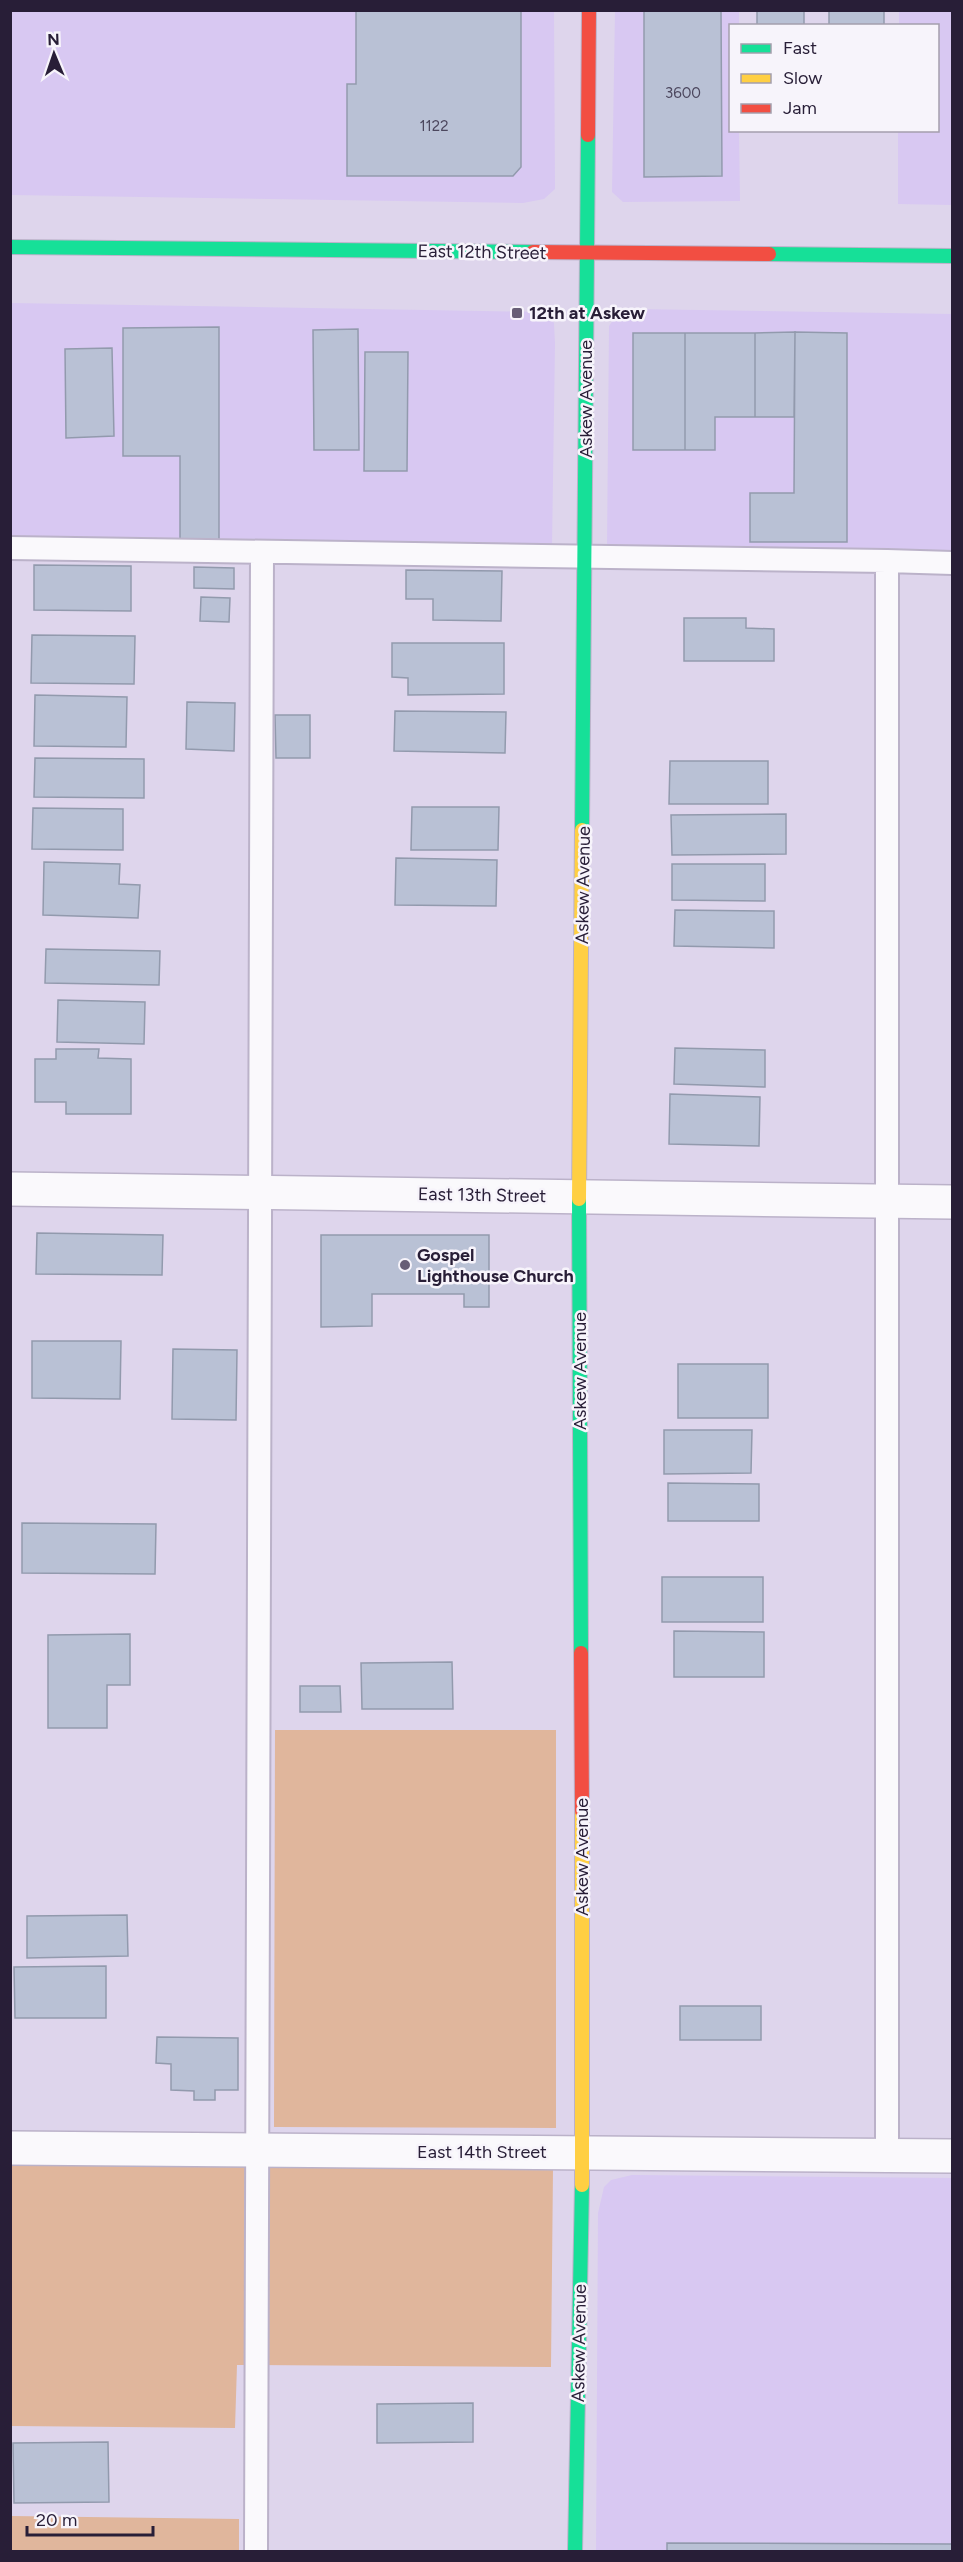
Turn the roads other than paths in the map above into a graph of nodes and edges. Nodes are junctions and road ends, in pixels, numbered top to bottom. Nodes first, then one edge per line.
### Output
1 (589, 10) edge
2 (10, 247) edge
3 (587, 252) junction
4 (952, 256) edge
5 (10, 548) edge
6 (262, 554) junction
7 (586, 557) junction
8 (887, 561) junction
9 (952, 563) edge
10 (10, 1189) edge
11 (260, 1192) junction
12 (579, 1196) junction
13 (887, 1202) junction
14 (952, 1202) edge
15 (10, 2148) edge
16 (257, 2150) junction
17 (583, 2152) junction
18 (887, 2155) junction
19 (952, 2156) edge
20 (256, 2552) edge
21 (575, 2552) edge

1 - 3 street, Askew Avenue
2 - 3 street, East 12th Street
3 - 4 street, East 12th Street
3 - 7 street, Askew Avenue
5 - 6 lane
6 - 7 lane
6 - 11 lane
7 - 8 lane
7 - 12 street, Askew Avenue
8 - 9 lane
8 - 13 lane
10 - 11 street, East 13th Street
11 - 12 street, East 13th Street
11 - 16 lane
12 - 13 street, East 13th Street
12 - 17 street, Askew Avenue
13 - 14 street, East 13th Street
13 - 18 lane
15 - 16 street, East 14th Street
16 - 17 street, East 14th Street
16 - 20 lane
17 - 18 street, East 14th Street
17 - 21 street, Askew Avenue
18 - 19 street, East 14th Street

